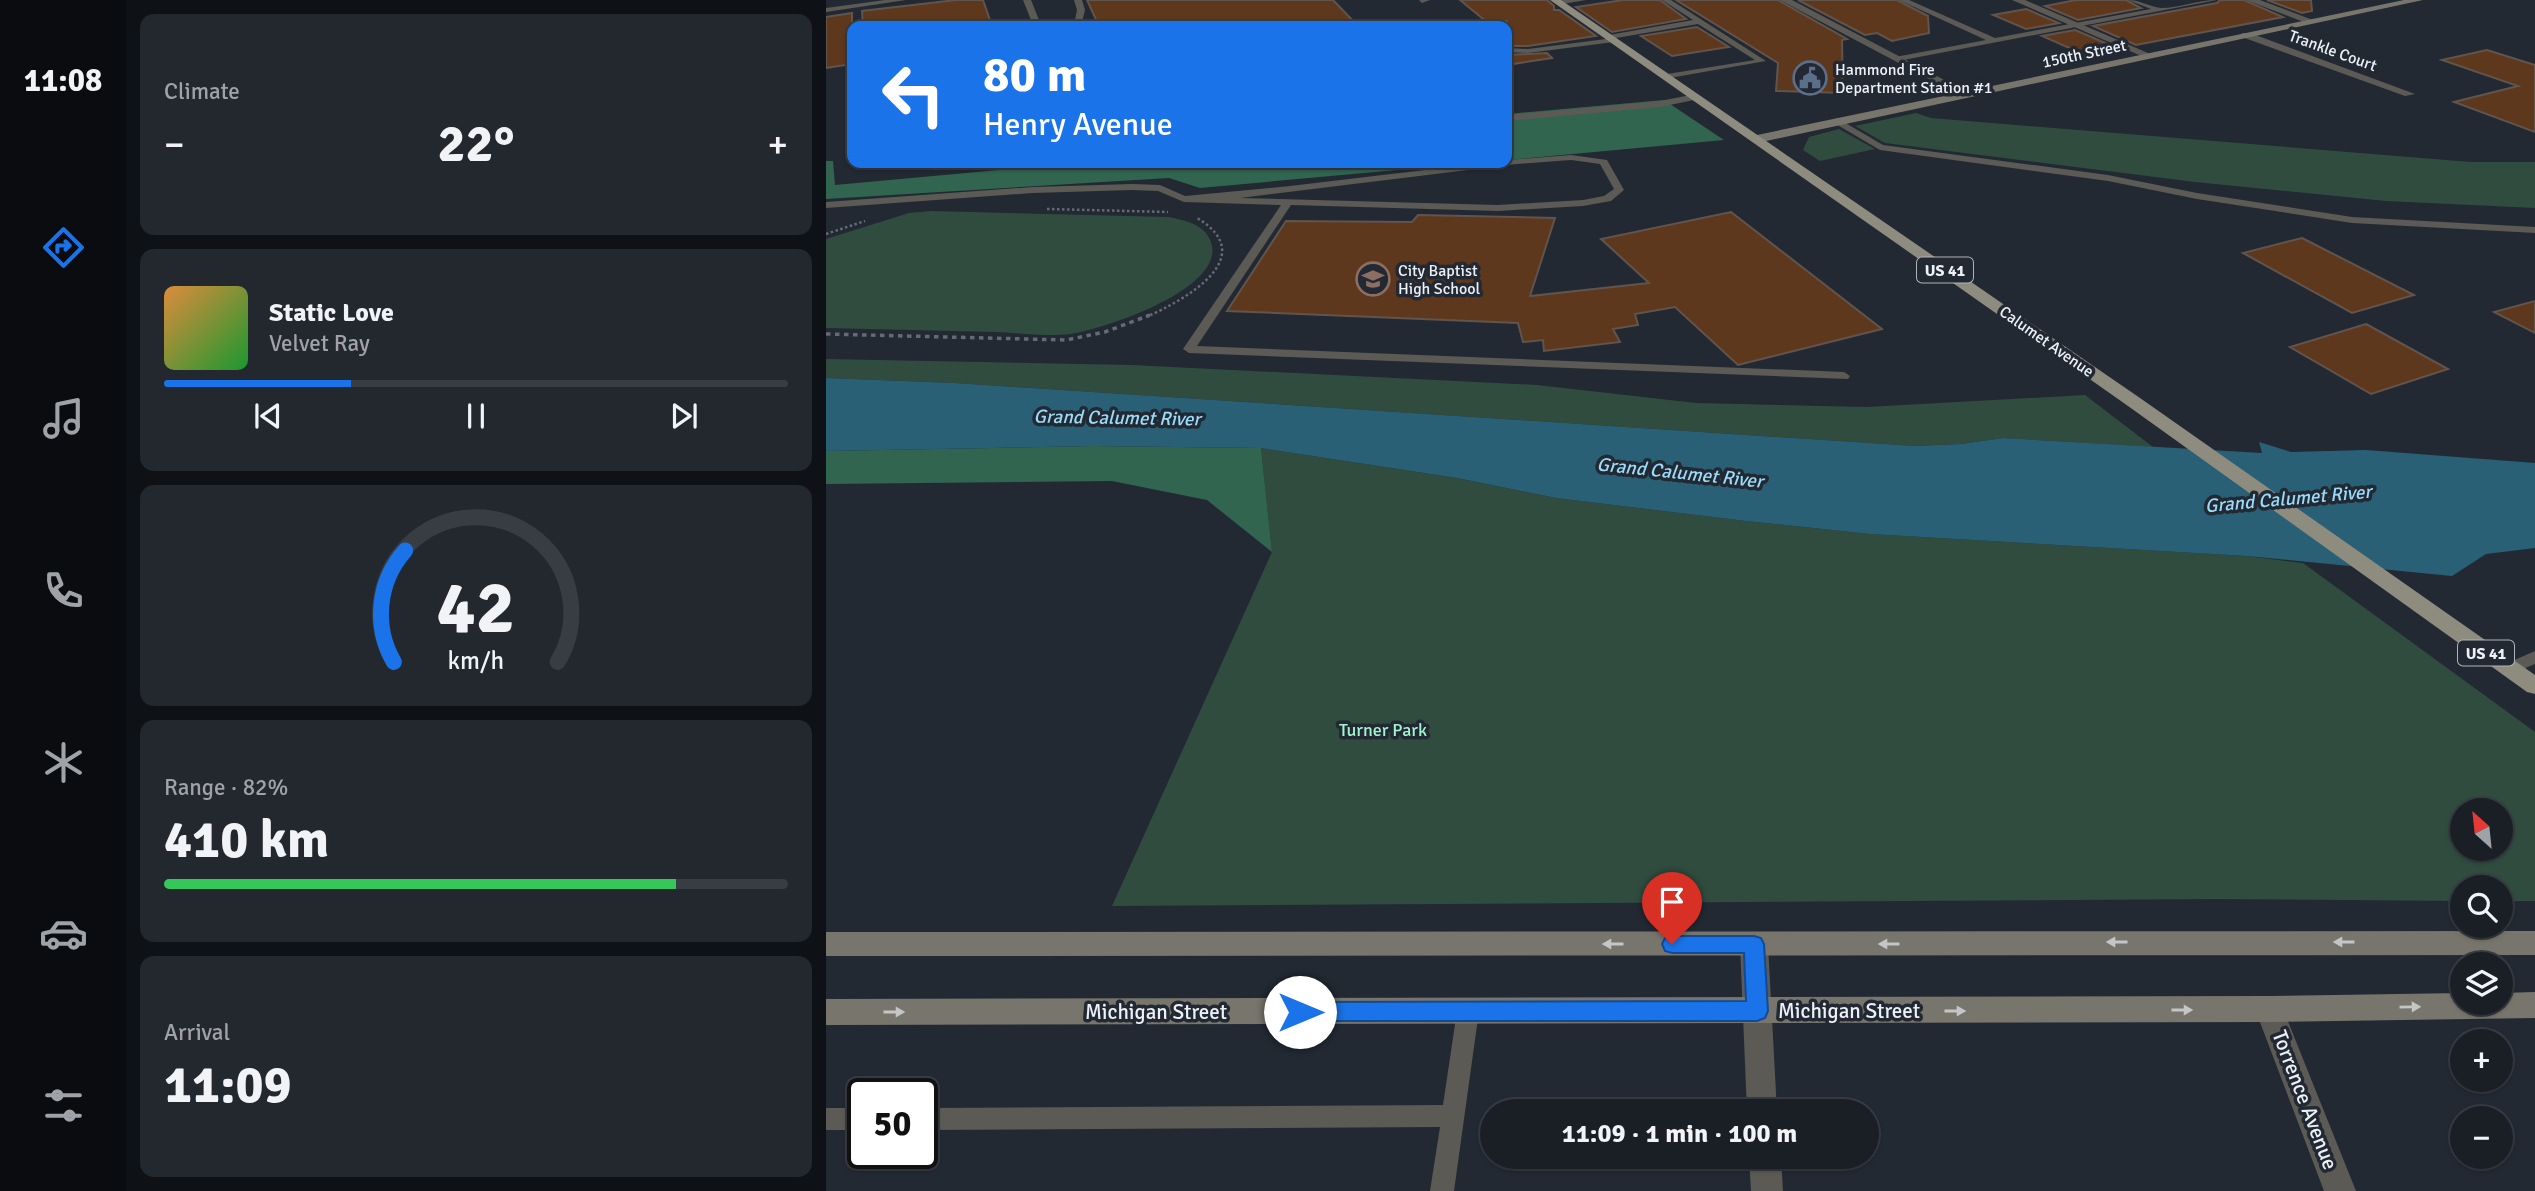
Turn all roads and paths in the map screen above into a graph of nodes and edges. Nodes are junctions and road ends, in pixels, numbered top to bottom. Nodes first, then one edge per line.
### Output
1 (897, 0) edge
2 (1027, 0) edge
3 (1079, 0) edge
4 (1581, 0) edge
5 (1667, 0) edge
6 (1784, 0) edge
7 (1903, 0) edge
8 (2017, 0) edge
9 (2132, 0) edge
10 (2213, 0) edge
11 (2251, 0) edge
12 (2418, 0) edge
13 (1558, 2) edge
14 (826, 10) edge
15 (2159, 10) junction
16 (1079, 20) dead end
17 (1034, 21) edge
18 (1701, 21) junction
19 (2313, 22) junction
20 (2078, 26) junction
21 (2246, 35) junction
22 (1611, 38) junction
23 (1994, 41) junction
24 (1512, 50) edge
25 (2150, 56) junction
26 (1898, 59) junction
27 (1667, 77) junction
28 (1965, 94) junction
29 (2409, 94) dead end
30 (1696, 97) junction
31 (1512, 118) edge
32 (1837, 121) junction
33 (1757, 139) junction
34 (1512, 163) edge
35 (1468, 168) edge
36 (1184, 199) junction
37 (1289, 201) junction
38 (826, 205) edge
39 (1040, 209) dead end
40 (1173, 212) dead end
41 (1194, 217) dead end
42 (872, 219) dead end
43 (2535, 230) edge
44 (826, 234) edge
45 (826, 334) edge
46 (1844, 376) dead end
47 (2535, 657) edge
48 (2510, 669) junction
49 (2535, 686) edge
50 (2535, 943) edge
51 (826, 944) edge
52 (1754, 944) junction
53 (2535, 1005) edge
54 (2269, 1009) junction
55 (1757, 1011) junction
56 (826, 1012) edge
57 (1468, 1012) junction
58 (1761, 1099) edge
59 (1452, 1116) junction
60 (826, 1119) edge
61 (847, 1119) edge
62 (938, 1119) edge
63 (1766, 1169) edge
64 (1442, 1191) edge
65 (1767, 1191) edge
66 (2340, 1191) edge

1 - 14 lane
2 - 17 lane
3 - 16 lane
4 - 13 street
5 - 18 lane
6 - 26 street
7 - 23 lane
8 - 20 street
9 - 15 lane
10 - 15 lane
11 - 19 street
12 - 19 main road, 150th Street
13 - 22 main road, Calumet Avenue / US 41
15 - 20 lane
18 - 22 lane
18 - 27 lane
19 - 21 main road, 150th Street
20 - 23 lane
20 - 25 street
21 - 25 main road, 150th Street
21 - 29 street, Trankle Court
22 - 24 lane
22 - 27 main road, Calumet Avenue / US 41
23 - 26 lane
25 - 28 main road, 150th Street
26 - 28 street
27 - 30 main road, Calumet Avenue / US 41
28 - 32 main road, 150th Street
30 - 31 lane
30 - 33 main road, Calumet Avenue / US 41
32 - 33 main road, 150th Street
32 - 43 lane
33 - 48 main road, Calumet Avenue / US 41
34 - 37 lane
35 - 36 lane
36 - 37 lane
36 - 38 lane
37 - 46 lane
39 - 40 path
41 - 45 path
42 - 44 path
47 - 48 lane
48 - 49 main road, Calumet Avenue / US 41
50 -> 52 main road
52 -> 51 main road
52 - 55 street
54 -> 53 main road, Michigan Street
55 -> 54 main road, Michigan Street
54 - 66 street, Torrence Avenue
55 - 57 main road, Michigan Street
55 - 58 street
56 -> 57 main road, Michigan Street
57 - 59 lane
59 - 62 lane
59 - 64 lane
60 - 61 lane
63 - 65 street

